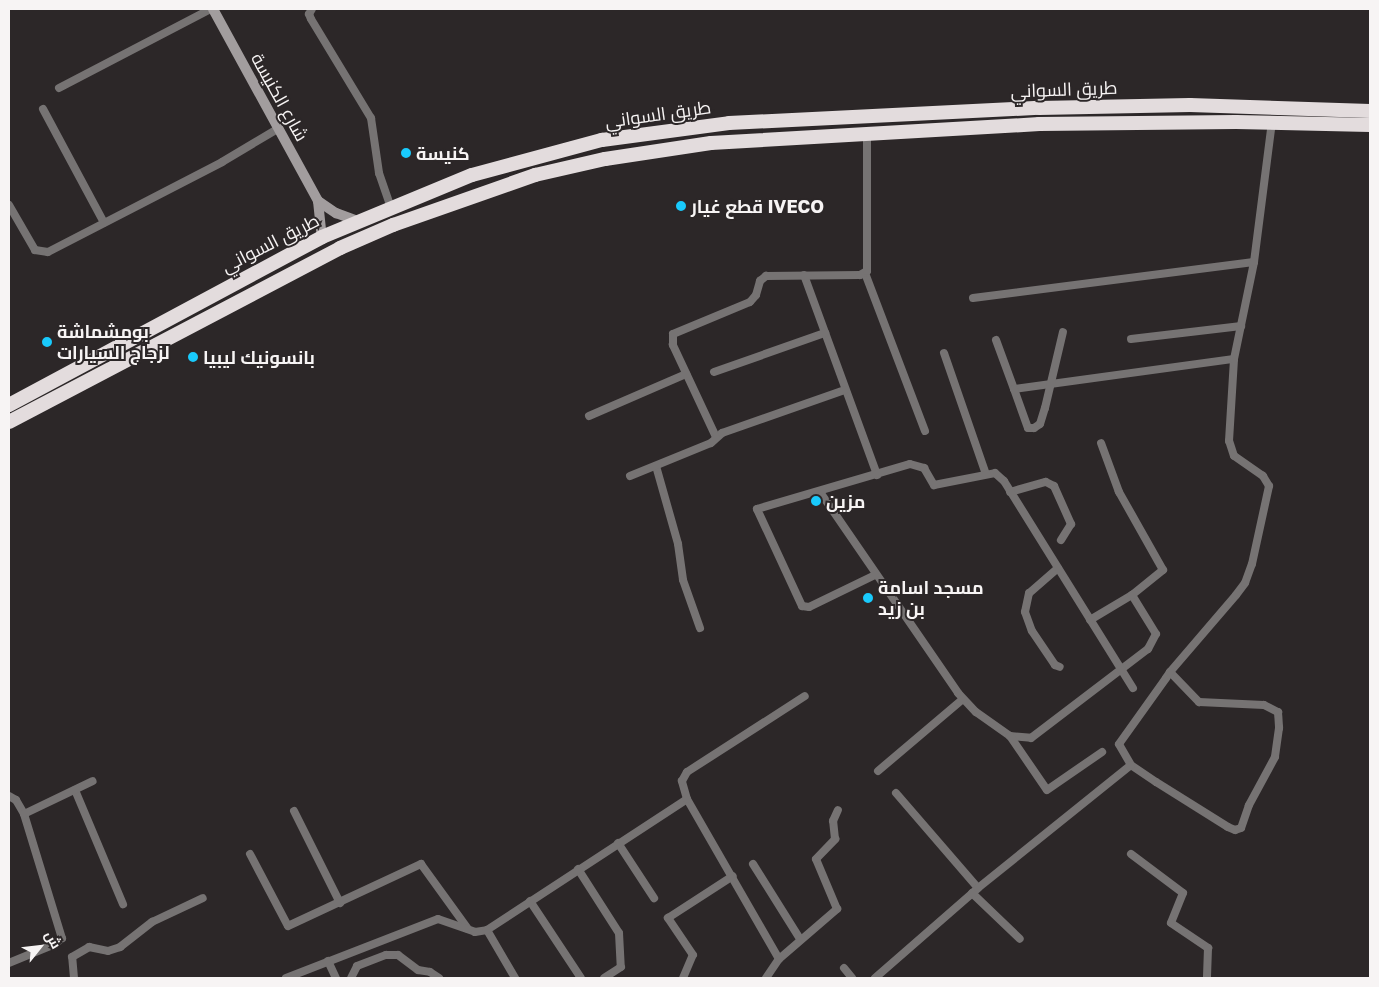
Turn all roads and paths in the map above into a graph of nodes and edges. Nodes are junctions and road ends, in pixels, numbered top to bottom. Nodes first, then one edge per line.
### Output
1 (212, 9) edge
2 (309, 10) edge
3 (59, 88) dead end
4 (43, 109) dead end
5 (1370, 111) edge
6 (1272, 122) junction
7 (1370, 125) edge
8 (279, 128) junction
9 (867, 135) junction
10 (318, 200) junction
11 (9, 206) edge
12 (391, 207) junction
13 (358, 221) junction
14 (104, 223) junction
15 (322, 237) junction
16 (1254, 262) junction
17 (865, 273) junction
18 (804, 275) junction
19 (973, 298) dead end
20 (1241, 326) junction
21 (1063, 332) dead end
22 (825, 333) junction
23 (1131, 339) dead end
24 (996, 340) dead end
25 (944, 353) dead end
26 (1234, 359) junction
27 (714, 372) dead end
28 (686, 374) junction
29 (1049, 384) junction
30 (1014, 389) junction
31 (845, 390) junction
32 (9, 405) edge
33 (589, 416) dead end
34 (9, 422) edge
35 (925, 431) dead end
36 (716, 437) junction
37 (1101, 443) dead end
38 (656, 466) junction
39 (986, 474) junction
40 (877, 475) junction
41 (630, 476) dead end
42 (820, 492) junction
43 (1010, 492) junction
44 (1061, 540) dead end
45 (1058, 568) junction
46 (875, 575) junction
47 (1132, 595) junction
48 (1090, 620) junction
49 (700, 628) dead end
50 (1060, 667) dead end
51 (1122, 670) junction
52 (1170, 672) junction
53 (1133, 688) dead end
54 (805, 696) dead end
55 (963, 699) junction
56 (1010, 736) junction
57 (1102, 752) dead end
58 (1131, 765) junction
59 (878, 771) dead end
60 (93, 781) dead end
61 (75, 790) junction
62 (896, 793) dead end
63 (9, 796) edge
64 (686, 798) junction
65 (838, 810) dead end
66 (294, 811) dead end
67 (24, 814) junction
68 (618, 843) junction
69 (250, 854) dead end
70 (1131, 854) dead end
71 (754, 864) dead end
72 (578, 869) junction
73 (732, 876) junction
74 (975, 891) junction
75 (203, 898) dead end
76 (654, 898) dead end
77 (530, 901) junction
78 (340, 903) junction
79 (122, 904) dead end
80 (468, 929) junction
81 (487, 930) junction
82 (800, 939) junction
83 (1020, 939) dead end
84 (779, 959) junction
85 (328, 961) junction
86 (9, 963) edge
87 (844, 968) dead end
88 (618, 970) junction
89 (74, 978) edge
90 (286, 978) edge
91 (336, 978) edge
92 (351, 978) edge
93 (439, 978) edge
94 (515, 978) edge
95 (581, 978) edge
96 (604, 978) edge
97 (623, 978) edge
98 (683, 978) edge
99 (766, 978) edge
100 (852, 978) edge
101 (874, 978) edge
102 (1207, 978) edge

1 - 3 street
1 - 8 main road, شارع الكنيسة
2 - 12 street
4 - 14 street
5 - 12 highway, طريق السواني
6 - 7 highway, طريق السواني
6 - 9 highway, طريق السواني
6 - 16 street
8 - 10 main road, شارع الكنيسة
8 - 14 street
9 - 17 street
9 - 34 highway, طريق السواني
10 - 13 main road, شارع الكنيسة
10 - 15 main road, شارع الكنيسة
11 - 14 street
12 - 13 highway, طريق السواني
13 - 15 highway, طريق السواني
15 - 32 highway, طريق السواني
16 - 19 street
16 - 20 street
17 - 18 street
17 - 35 street
18 - 22 street
18 - 28 street
20 - 23 street
20 - 26 street
21 - 29 street
22 - 27 street
22 - 31 street
24 - 30 street
25 - 39 street
26 - 29 street
26 - 52 street
28 - 33 street
28 - 36 street
29 - 30 street
29 - 30 street
31 - 36 street
31 - 40 street
36 - 38 street
37 - 47 street
38 - 41 street
38 - 49 street
39 - 40 street
39 - 43 street
40 - 42 street
42 - 46 street
42 - 46 street
43 - 44 street
43 - 45 street
45 - 48 street
45 - 50 street
46 - 55 street
47 - 48 street
47 - 51 street
48 - 51 street
51 - 53 street
51 - 56 street
52 - 58 street
52 - 58 street
54 - 64 street
55 - 56 street
55 - 59 street
56 - 57 street
58 - 74 street
60 - 61 street
61 - 67 street
61 - 79 street
62 - 74 street
63 - 67 street
64 - 68 street
64 - 73 street
65 - 82 street
66 - 78 street
67 - 86 street
68 - 72 street
68 - 76 street
69 - 78 street
70 - 102 street
71 - 82 street
72 - 77 street
72 - 88 street
73 - 84 street
73 - 98 street
74 - 83 street
74 - 101 street
75 - 89 street
77 - 81 street
77 - 95 street
78 - 80 street
80 - 81 street
80 - 85 street
81 - 94 street
82 - 84 street
84 - 99 street
85 - 90 street
85 - 91 street
87 - 100 street
88 - 96 street
88 - 97 street
92 - 93 street

